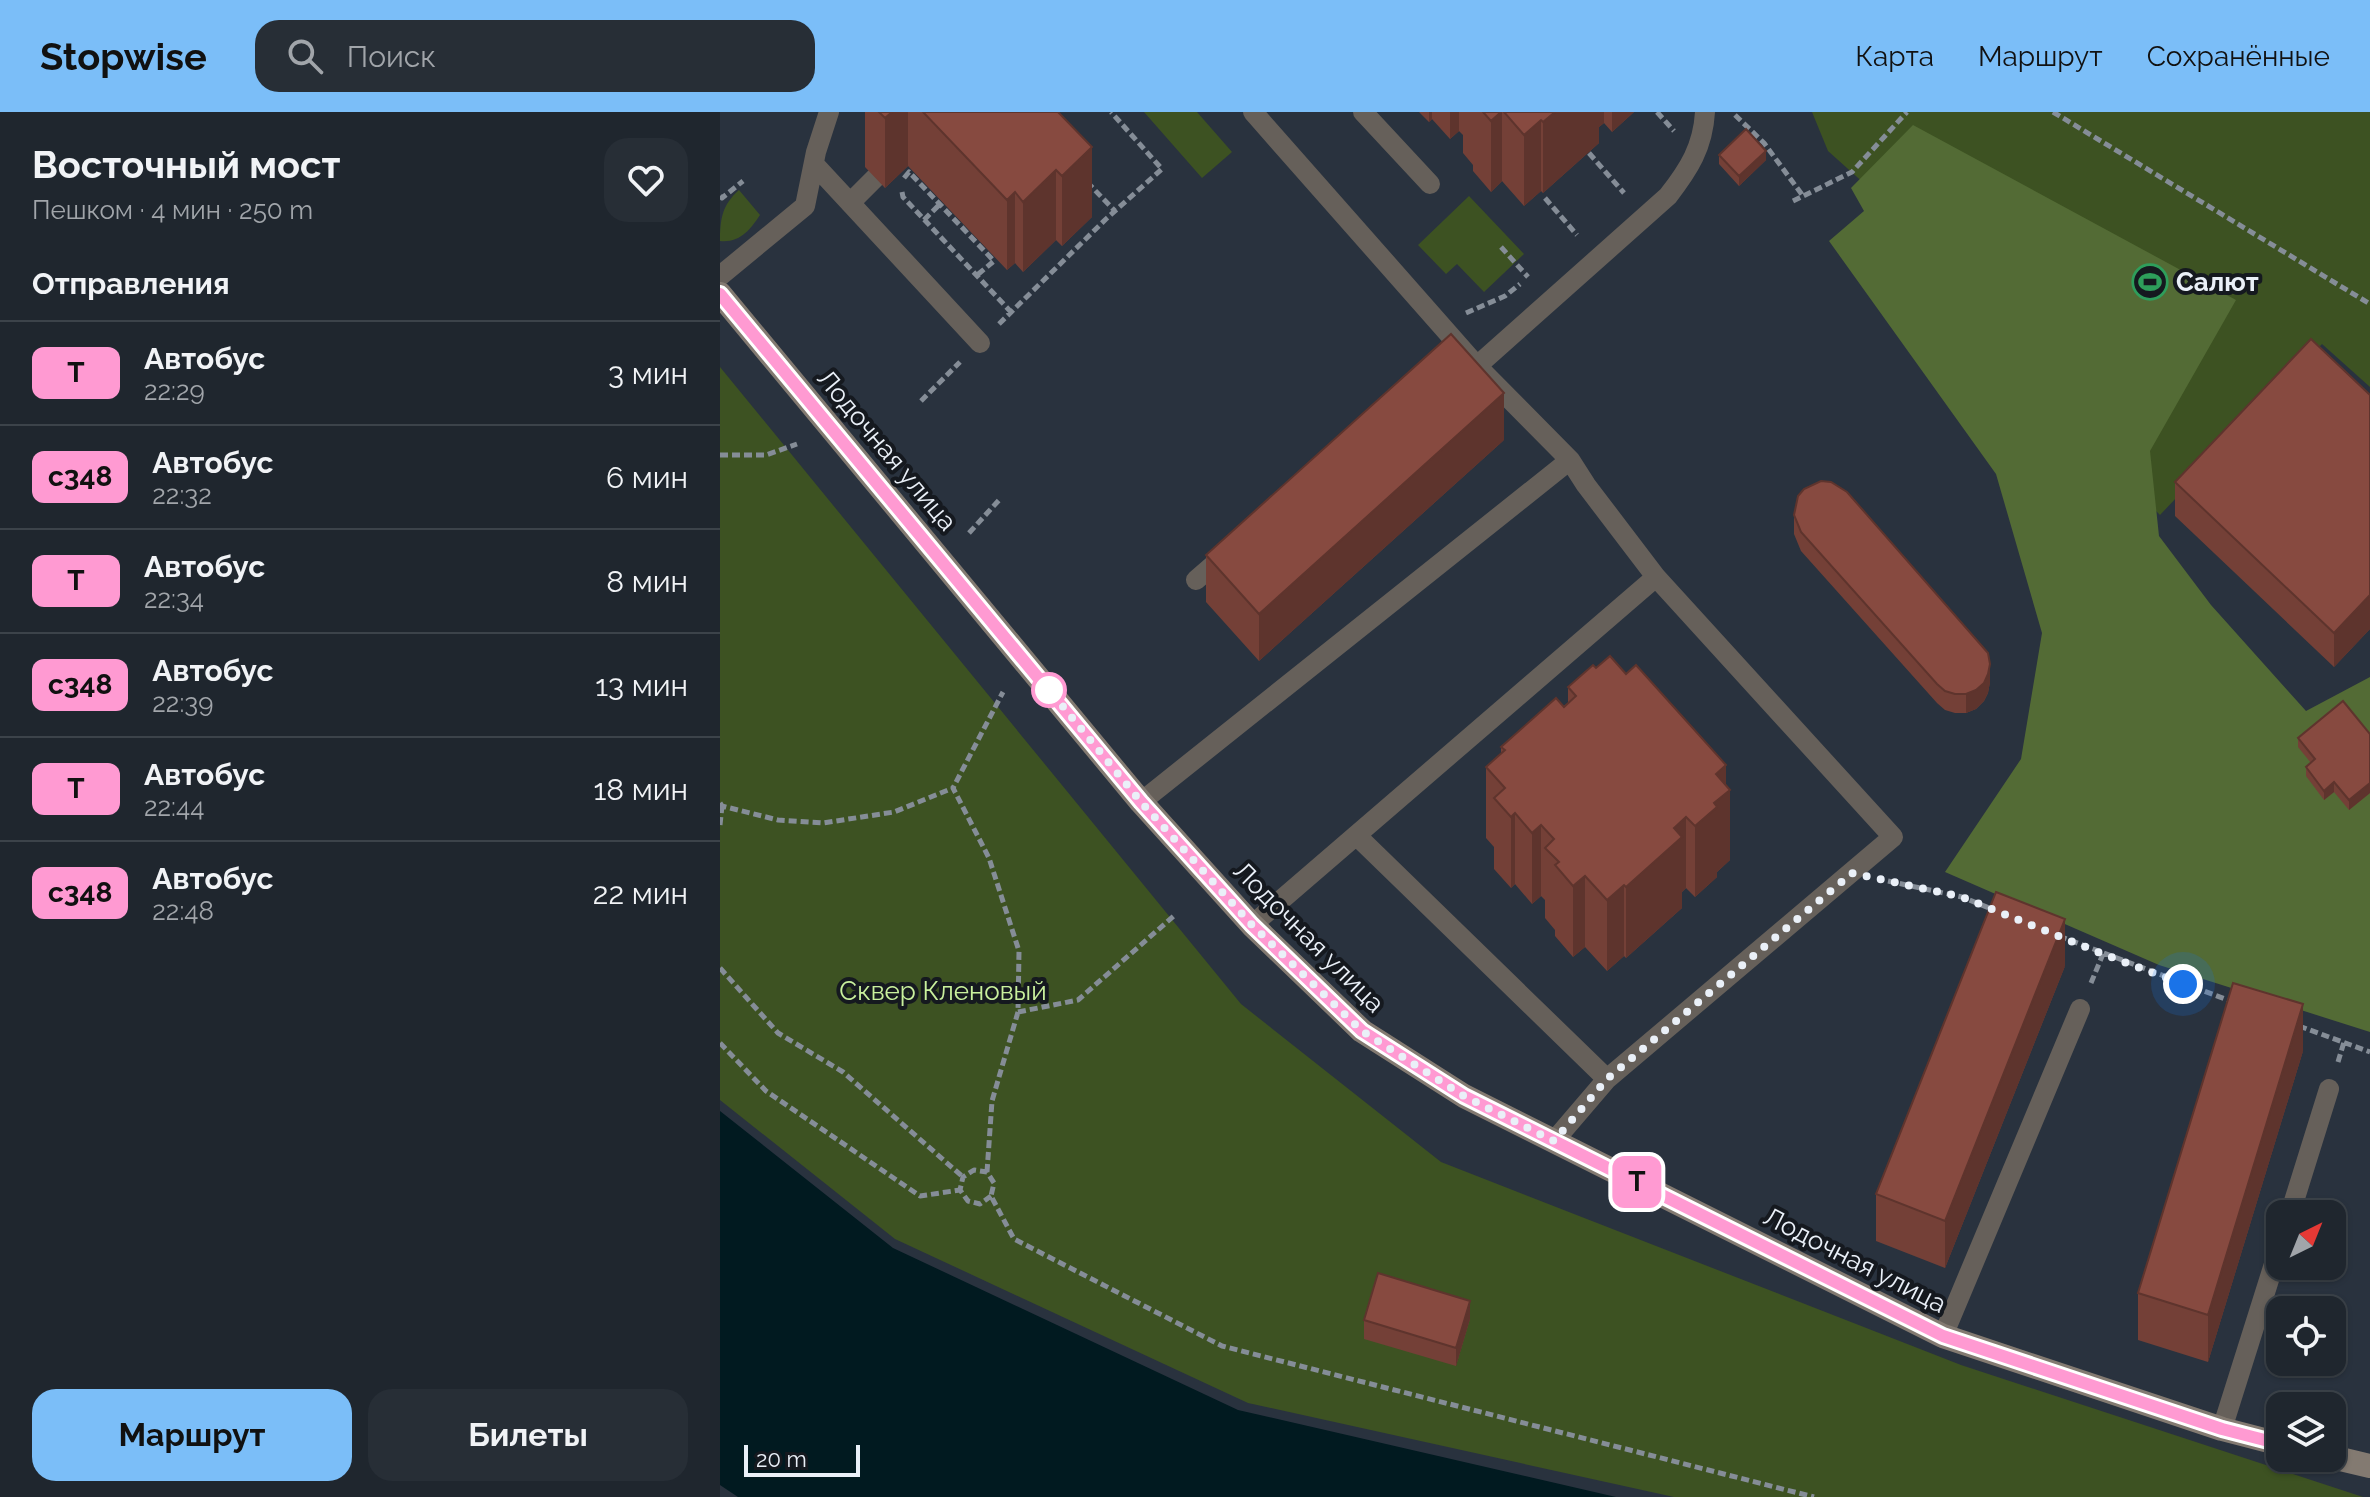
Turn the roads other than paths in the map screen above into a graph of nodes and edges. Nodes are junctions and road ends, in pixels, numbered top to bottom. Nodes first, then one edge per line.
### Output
1 (829, 112) edge
2 (1254, 112) edge
3 (1363, 112) edge
4 (1705, 112) edge
5 (814, 164) junction
6 (875, 178) dead end
7 (1430, 184) dead end
8 (850, 203) junction
9 (720, 276) edge
10 (720, 294) edge
11 (980, 343) road end
12 (1477, 366) junction
13 (1570, 460) junction
14 (1242, 540) edge
15 (1656, 577) junction
16 (1196, 580) dead end
17 (1141, 802) junction
18 (1357, 836) junction
19 (1252, 925) junction
20 (2080, 1009) dead end
21 (1607, 1079) junction
22 (2329, 1089) dead end
23 (1554, 1141) junction
24 (2294, 1200) edge
25 (2269, 1280) edge
26 (1943, 1336) junction
27 (2222, 1429) junction
28 (2266, 1440) edge
29 (2346, 1460) edge
30 (2370, 1466) edge

1 - 5 lane
2 - 12 lane
3 - 7 lane
4 - 12 lane
5 - 8 lane
5 - 9 lane
6 - 8 lane
8 - 11 lane
10 - 17 street, Лодочная улица
12 - 13 lane
13 - 15 lane
13 - 17 lane
14 - 16 lane
15 - 18 lane
15 - 21 lane
17 - 19 street, Лодочная улица
18 - 19 lane
18 - 21 lane
19 - 23 street, Лодочная улица
20 - 26 lane
21 - 23 lane
22 - 24 lane
23 - 26 street, Лодочная улица
25 - 27 lane
26 - 27 street, Лодочная улица
27 - 28 street, Лодочная улица
29 - 30 street

